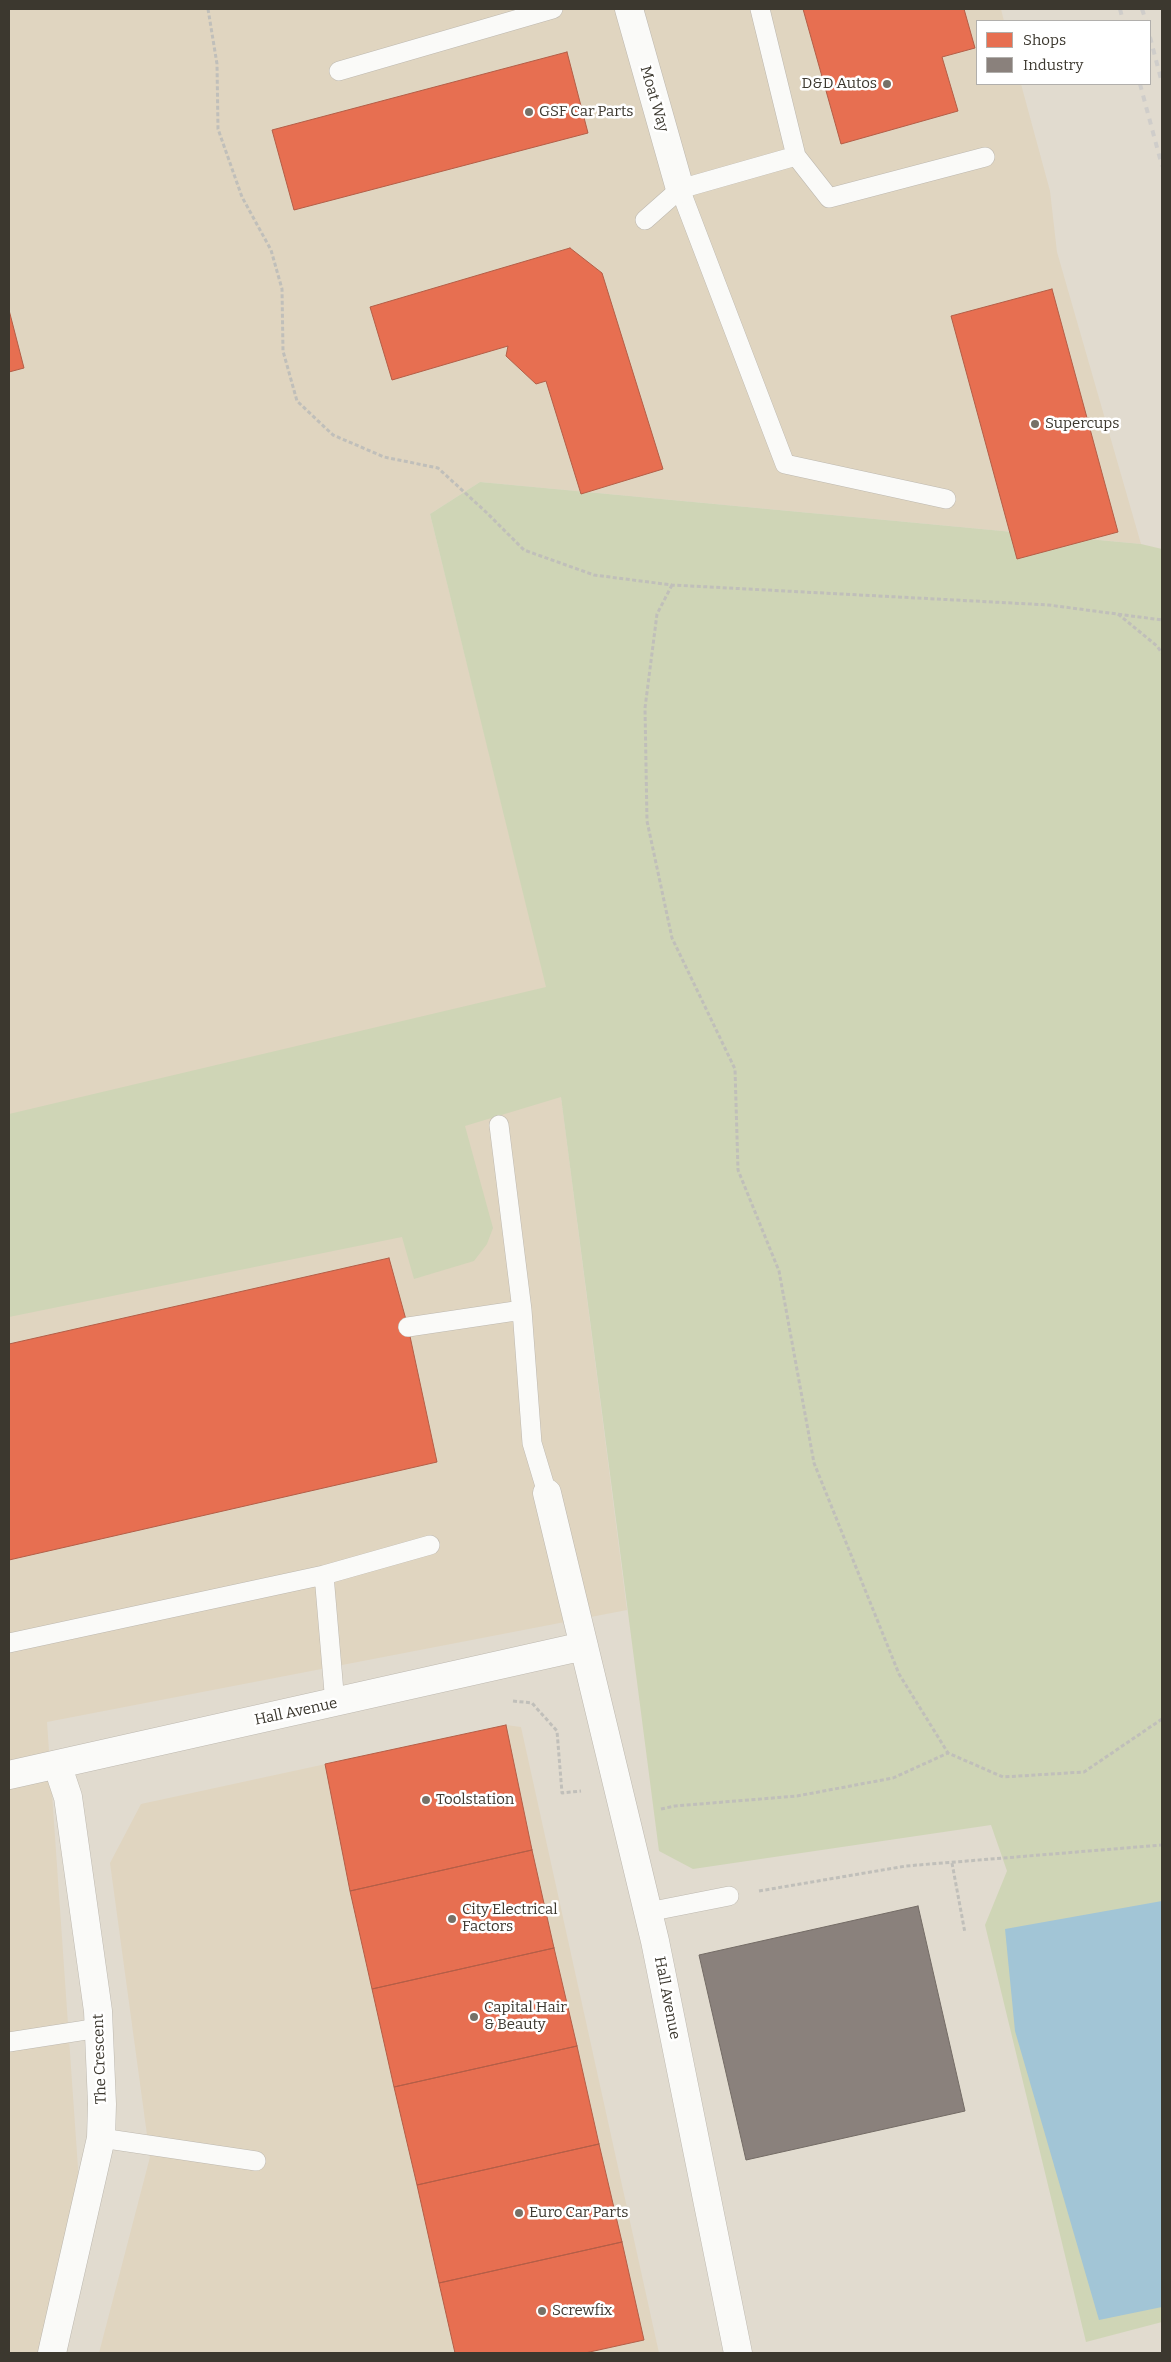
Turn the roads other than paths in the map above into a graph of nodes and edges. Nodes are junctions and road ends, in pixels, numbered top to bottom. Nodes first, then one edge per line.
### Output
1 (553, 9) edge
2 (629, 9) edge
3 (760, 9) edge
4 (338, 71) dead end
5 (796, 156) junction
6 (985, 157) dead end
7 (680, 189) junction
8 (645, 220) dead end
9 (946, 499) dead end
10 (499, 1125) dead end
11 (522, 1310) junction
12 (408, 1327) dead end
13 (547, 1493) joint
14 (430, 1545) dead end
15 (324, 1575) junction
16 (9, 1643) edge
17 (584, 1646) junction
18 (335, 1704) junction
19 (57, 1764) junction
20 (9, 1775) edge
21 (729, 1896) road end
22 (648, 1912) junction
23 (99, 2028) junction
24 (9, 2042) edge
25 (101, 2138) junction
26 (256, 2161) dead end
27 (52, 2353) edge
28 (738, 2353) edge

1 - 4 lane
2 - 7 street, Moat Way
3 - 5 lane
5 - 6 lane
5 - 7 lane
7 - 8 lane
7 - 9 lane
10 - 11 lane
11 - 12 lane
11 - 13 lane
13 - 17 street, Hall Avenue
14 - 15 lane
15 - 16 lane
15 - 18 lane
17 - 18 street, Hall Avenue
17 - 22 street, Hall Avenue
18 - 19 street, Hall Avenue
19 - 20 street, Hall Avenue
19 - 23 street, The Crescent
21 - 22 lane
22 - 28 street, Hall Avenue
23 - 24 lane
23 - 25 street, The Crescent
25 - 26 lane
25 - 27 street, The Crescent

